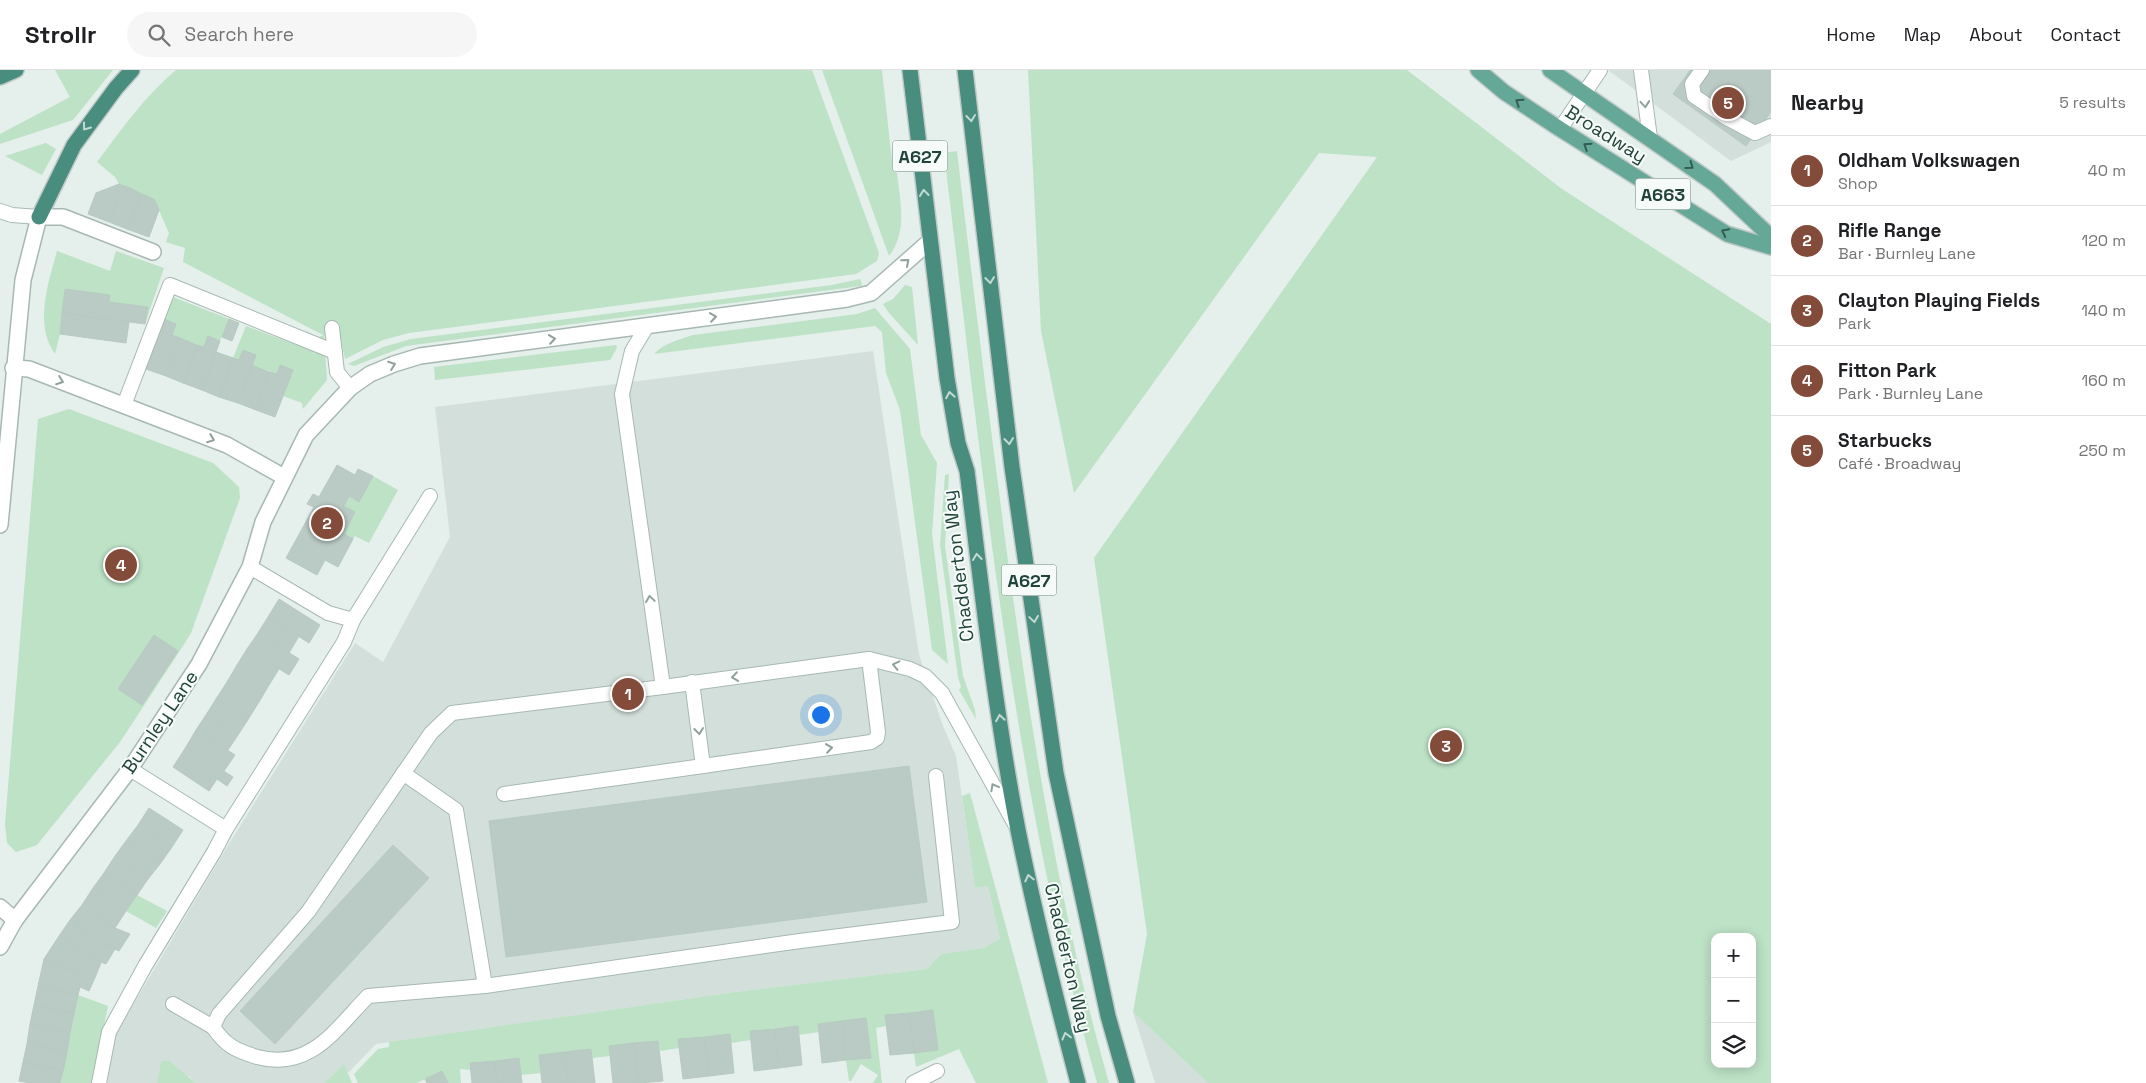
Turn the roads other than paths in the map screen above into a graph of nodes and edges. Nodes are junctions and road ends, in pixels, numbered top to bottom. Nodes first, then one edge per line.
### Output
1 (16, 70) edge
2 (132, 70) edge
3 (910, 70) edge
4 (965, 70) edge
5 (1478, 70) edge
6 (1550, 70) edge
7 (1600, 70) edge
8 (1641, 70) edge
9 (1702, 70) edge
10 (0, 77) edge
11 (1584, 94) junction
12 (1771, 126) edge
13 (1560, 129) junction
14 (1650, 138) junction
15 (0, 211) edge
16 (39, 217) junction
17 (1771, 237) edge
18 (930, 241) junction
19 (1771, 247) edge
20 (153, 252) dead end
21 (647, 326) junction
22 (332, 328) dead end
23 (334, 352) junction
24 (13, 368) junction
25 (350, 388) junction
26 (124, 405) junction
27 (3, 449) edge
28 (284, 477) junction
29 (430, 496) dead end
30 (0, 525) edge
31 (250, 567) junction
32 (353, 620) junction
33 (869, 659) junction
34 (692, 682) junction
35 (663, 687) junction
36 (703, 766) junction
37 (130, 769) junction
38 (403, 773) junction
39 (936, 776) dead end
40 (504, 794) dead end
41 (226, 829) junction
42 (1018, 829) junction
43 (0, 907) edge
44 (7, 919) edge
45 (0, 947) edge
46 (485, 986) junction
47 (172, 1004) dead end
48 (214, 1027) junction
49 (937, 1071) dead end
50 (99, 1083) edge
51 (913, 1083) edge
52 (1078, 1083) edge
53 (1127, 1083) edge

1 - 10 highway
2 -> 16 highway
18 -> 3 highway, Chadderton Way / A627
4 -> 53 highway, Chadderton Way / A627
13 -> 5 main road, Broadway / A663
6 - 11 main road, Broadway / A663
7 - 11 lane
8 -> 14 lane
9 - 12 lane
11 - 13 lane
11 - 14 main road, Broadway / A663
19 -> 13 main road, Broadway / A663
14 -> 17 main road, Broadway / A663
15 - 16 lane
16 - 20 street
16 - 24 street
21 -> 18 street, Burnley Lane
42 -> 18 highway, Chadderton Way / A627
25 -> 21 street, Burnley Lane
35 -> 21 lane
22 - 23 lane
23 - 25 lane
23 - 26 lane
24 -> 26 street
24 - 27 street
25 - 28 street, Burnley Lane
26 -> 28 street
27 - 30 street
28 - 31 street, Burnley Lane
29 - 32 lane
31 - 32 lane
31 - 37 street, Burnley Lane
32 - 41 lane
33 -> 34 lane
36 -> 33 lane
42 -> 33 lane
34 - 35 lane
34 -> 36 lane
35 - 38 lane
36 - 40 lane
37 - 41 lane
37 - 44 street, Burnley Lane
38 - 46 lane
38 - 48 lane
39 - 46 lane
41 - 50 lane
52 -> 42 highway, Chadderton Way / A627
43 - 44 street
44 - 45 street, Burnley Lane
46 - 48 lane
47 - 48 lane
49 - 51 lane

